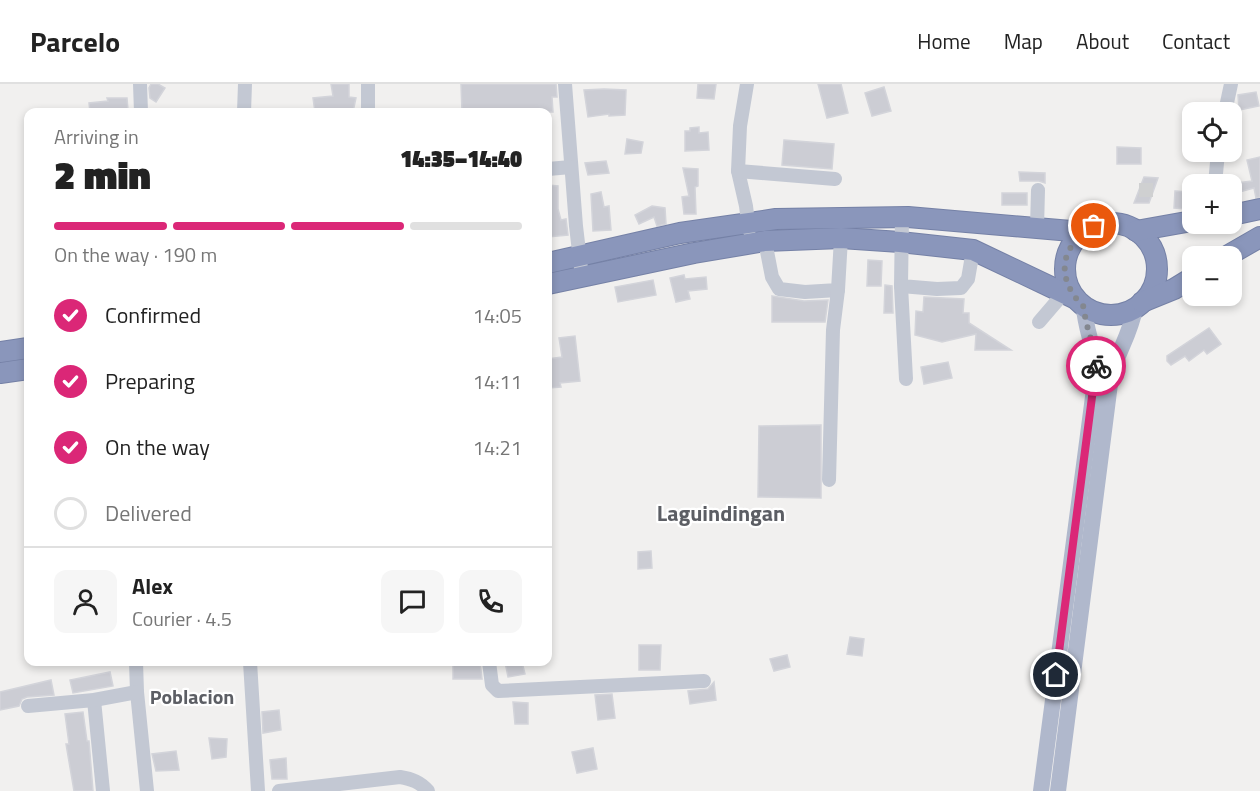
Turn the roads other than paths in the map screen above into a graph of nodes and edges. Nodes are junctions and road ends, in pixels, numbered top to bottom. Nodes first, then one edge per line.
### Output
1 (140, 84) edge
2 (245, 84) edge
3 (368, 84) edge
4 (565, 84) edge
5 (747, 84) edge
6 (1231, 84) edge
7 (1227, 102) edge
8 (141, 108) edge
9 (244, 108) edge
10 (368, 108) edge
11 (571, 167) junction
12 (552, 169) edge
13 (738, 171) junction
14 (835, 178) dead end
15 (1038, 190) dead end
16 (1260, 210) edge
17 (1242, 213) edge
18 (902, 218) junction
19 (748, 222) junction
20 (1182, 224) edge
21 (1037, 228) junction
22 (1136, 231) junction
23 (1083, 232) junction
24 (1260, 237) edge
25 (841, 238) junction
26 (758, 242) junction
27 (900, 242) junction
28 (1242, 247) edge
29 (973, 250) junction
30 (580, 256) junction
31 (552, 262) edge
32 (582, 277) junction
33 (552, 283) edge
34 (1182, 284) edge
35 (901, 286) junction
36 (837, 290) junction
37 (1074, 299) junction
38 (1139, 305) junction
39 (1039, 322) dead end
40 (24, 349) edge
41 (0, 352) edge
42 (24, 370) edge
43 (0, 373) edge
44 (906, 379) dead end
45 (829, 480) dead end
46 (139, 666) edge
47 (250, 666) edge
48 (490, 666) edge
49 (704, 681) dead end
50 (136, 693) junction
51 (94, 700) junction
52 (28, 706) dead end
53 (103, 791) edge
54 (147, 791) edge
55 (258, 791) edge
56 (279, 791) edge
57 (428, 791) edge
58 (1041, 791) edge
59 (1058, 791) edge

1 - 8 street
2 - 9 street
3 - 10 street
4 - 11 street
5 - 13 street
6 - 7 street
11 - 12 street
11 - 30 street
13 - 14 street
13 - 19 street
15 - 21 street
16 - 17 highway
18 - 19 highway
18 - 21 highway
18 - 27 street
19 - 26 street
19 - 30 highway
20 - 22 highway
21 - 23 highway
22 - 23 highway
22 - 38 highway
23 - 37 highway
24 - 28 highway
25 - 26 highway
25 - 27 highway
25 - 36 street
26 - 32 highway
26 - 36 street
27 - 29 highway
27 - 35 street
29 - 35 street
29 - 37 highway
30 - 31 highway
30 - 32 street
32 - 33 highway
34 - 38 highway
35 - 44 street
36 - 45 street
37 - 38 highway
37 - 39 street
37 - 58 main road
38 - 59 main road
40 - 41 highway
42 - 43 highway
46 - 50 street
47 - 55 street
48 - 49 street
50 - 51 street
50 - 54 street
51 - 52 street
51 - 53 street
56 - 57 street

